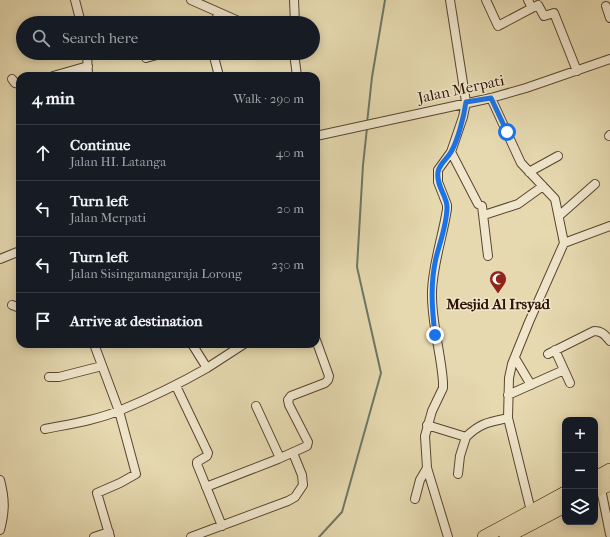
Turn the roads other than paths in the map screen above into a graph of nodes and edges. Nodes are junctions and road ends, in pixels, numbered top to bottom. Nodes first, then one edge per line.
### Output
1 (75, 0) edge
2 (191, 0) edge
3 (294, 0) edge
4 (451, 0) edge
5 (486, 0) edge
6 (530, 4) edge
7 (606, 6) dead end
8 (218, 12) junction
9 (79, 16) edge
10 (217, 16) edge
11 (227, 16) edge
12 (295, 16) edge
13 (610, 18) edge
14 (610, 59) edge
15 (88, 60) edge
16 (215, 60) edge
17 (295, 60) edge
18 (88, 66) junction
19 (577, 71) junction
20 (67, 72) edge
21 (88, 72) edge
22 (218, 72) edge
23 (296, 72) edge
24 (12, 79) dead end
25 (16, 83) edge
26 (491, 98) junction
27 (466, 102) junction
28 (320, 135) edge
29 (451, 152) junction
30 (558, 156) dead end
31 (529, 172) junction
32 (595, 184) dead end
33 (543, 186) junction
34 (560, 215) junction
35 (484, 216) junction
36 (610, 226) edge
37 (564, 243) junction
38 (16, 253) edge
39 (488, 256) dead end
40 (0, 259) edge
41 (610, 341) edge
42 (95, 348) edge
43 (194, 348) edge
44 (238, 348) edge
45 (319, 348) edge
46 (515, 358) junction
47 (102, 366) junction
48 (207, 368) junction
49 (564, 370) junction
50 (49, 377) dead end
51 (570, 383) dead end
52 (531, 385) junction
53 (176, 386) junction
54 (508, 395) junction
55 (256, 406) dead end
56 (119, 411) junction
57 (508, 418) junction
58 (427, 425) junction
59 (45, 429) dead end
60 (466, 438) junction
61 (293, 453) junction
62 (280, 458) junction
63 (426, 468) junction
64 (610, 470) edge
65 (458, 474) dead end
66 (0, 480) edge
67 (600, 486) edge
68 (206, 487) junction
69 (562, 495) edge
70 (415, 499) dead end
71 (562, 508) edge
72 (531, 511) junction
73 (2, 516) edge
74 (222, 526) junction
75 (0, 530) edge
76 (110, 534) edge
77 (610, 534) edge
78 (94, 537) edge
79 (191, 537) edge
80 (448, 537) edge
81 (484, 537) edge
82 (506, 537) edge

1 - 9 street
2 - 8 street
3 - 12 street
4 - 27 street
5 - 6 street
6 - 19 street
7 - 13 street
8 - 10 street
8 - 11 street
14 - 19 street, Jalan Merpati
15 - 18 street
16 - 22 street
17 - 23 street
18 - 20 street
18 - 21 street
19 - 26 street, Jalan Merpati
24 - 25 street
26 - 27 street, Jalan Merpati
26 - 31 street
27 - 28 street, Jalan Merpati
27 - 29 street
29 - 35 street
29 - 58 street
30 - 31 street
31 - 33 street
32 - 34 street
33 - 34 street
33 - 35 street
34 - 37 street
35 - 39 street
36 - 37 street
37 - 46 street
38 - 40 street
41 - 49 street
42 - 47 street
43 - 48 street
44 - 48 street
45 - 61 street
46 - 52 street
46 - 54 street
47 - 50 street
47 - 56 street
48 - 53 street
49 - 51 street
49 - 52 street
52 - 54 street
53 - 56 street
53 - 68 street
54 - 57 street
55 - 62 street
56 - 59 street
56 - 76 street
57 - 60 street
57 - 72 street
58 - 60 street
58 - 63 street
60 - 65 street
61 - 62 street
61 - 74 street
62 - 68 street
63 - 70 street
63 - 80 street
64 - 67 main road
66 - 73 street
67 - 77 street
68 - 74 street
69 - 72 main road
71 - 82 main road
72 - 81 main road
73 - 75 street
74 - 79 street
76 - 78 street

